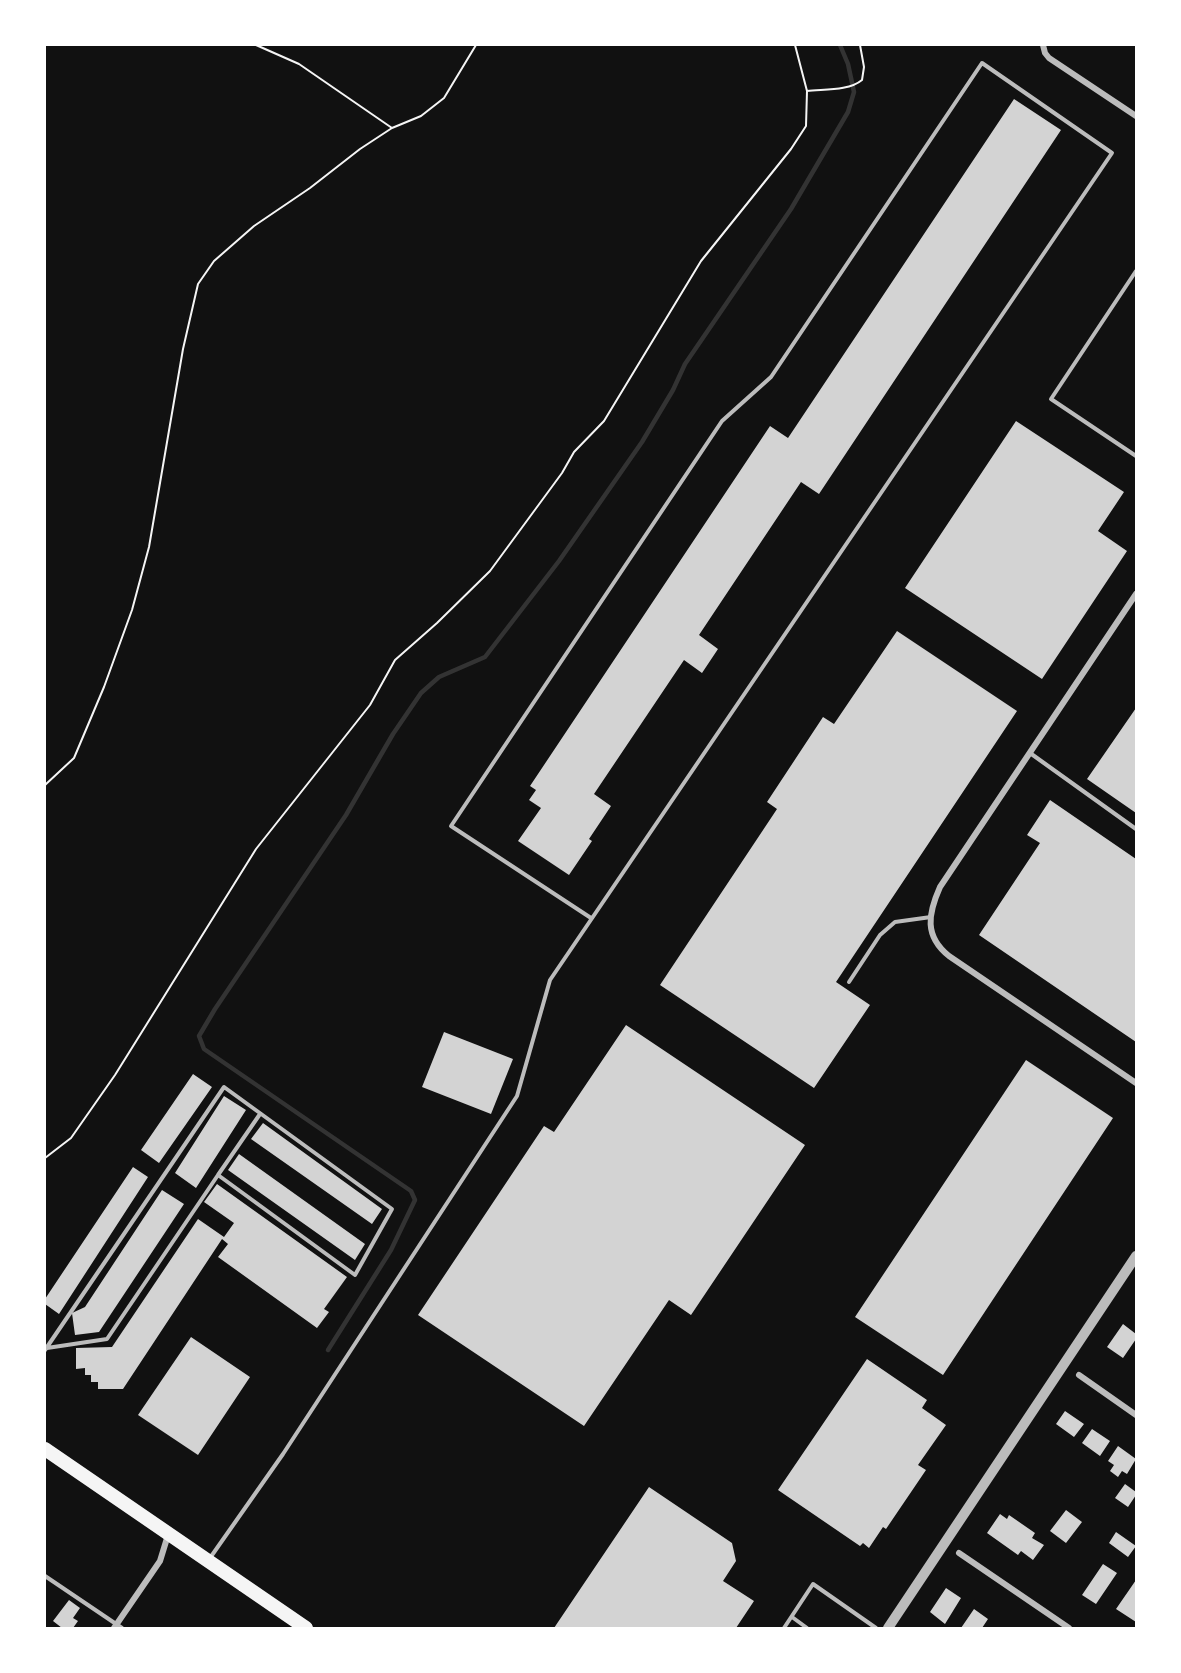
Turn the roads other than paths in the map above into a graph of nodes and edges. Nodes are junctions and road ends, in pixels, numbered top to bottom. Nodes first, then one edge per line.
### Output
1 (1043, 46) edge
2 (1136, 116) edge
3 (1136, 271) edge
4 (1136, 456) edge
5 (1136, 594) edge
6 (1030, 753) junction
7 (1136, 829) edge
8 (931, 917) junction
9 (591, 918) junction
10 (849, 982) dead end
11 (1136, 1083) edge
12 (260, 1114) junction
13 (218, 1175) junction
14 (1136, 1256) edge
15 (46, 1349) edge
16 (1079, 1375) dead end
17 (1136, 1415) edge
18 (45, 1449) edge
19 (168, 1534) junction
20 (959, 1553) dead end
21 (208, 1562) junction
22 (45, 1576) edge
23 (792, 1617) junction
24 (118, 1627) edge
25 (306, 1628) edge
26 (784, 1628) edge
27 (807, 1628) edge
28 (876, 1628) edge
29 (888, 1628) edge
30 (1069, 1628) edge

1 - 2 street
3 - 4 lane
5 - 6 street
6 - 7 lane
6 - 8 street
8 - 10 lane
8 - 11 street
9 - 9 lane
9 - 21 lane
12 - 13 lane
12 - 13 lane
12 - 15 lane
13 - 15 lane
14 - 29 street
16 - 17 street
18 - 19 main road
19 - 21 main road
19 - 24 street
20 - 30 street
21 - 25 main road
22 - 24 lane
23 - 26 lane
23 - 27 lane
23 - 28 lane

